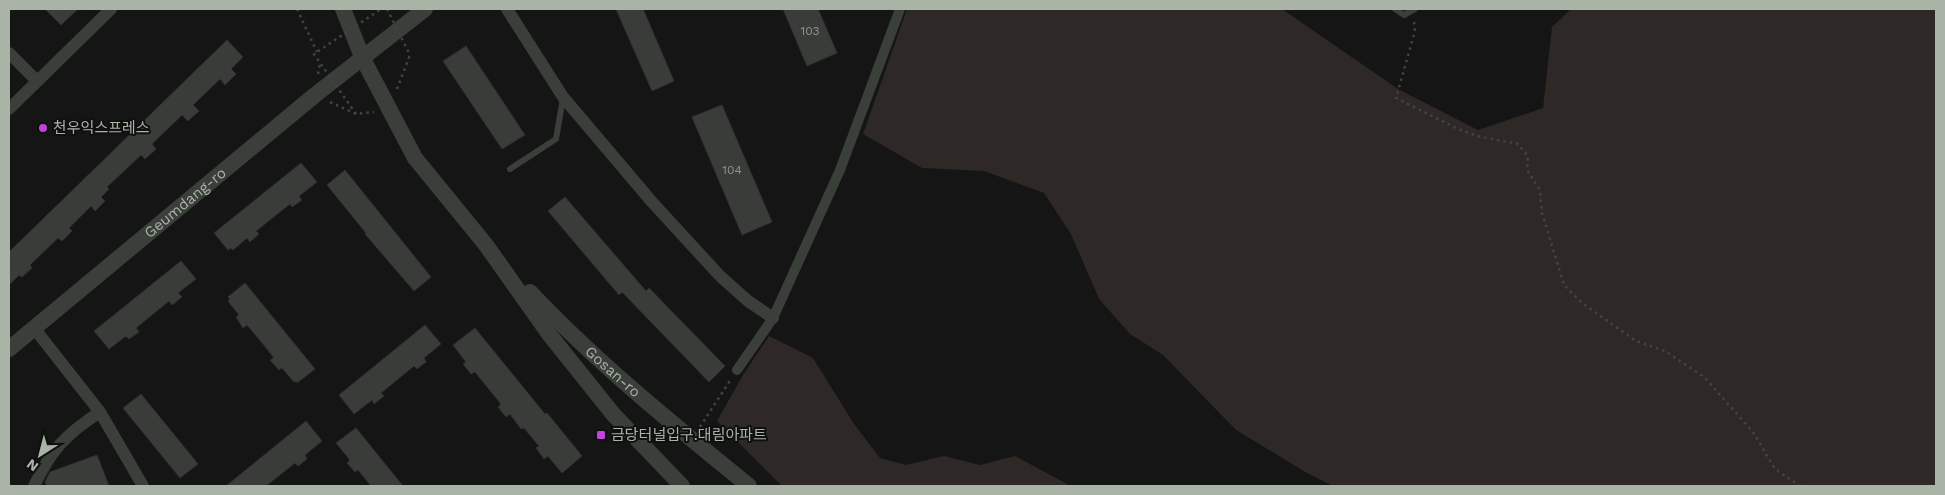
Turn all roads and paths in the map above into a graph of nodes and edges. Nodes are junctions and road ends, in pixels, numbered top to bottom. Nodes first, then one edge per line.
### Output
1 (111, 9) edge
2 (297, 9) edge
3 (343, 9) edge
4 (381, 9) edge
5 (387, 9) edge
6 (507, 9) edge
7 (900, 9) edge
8 (1395, 9) edge
9 (1414, 10) edge
10 (416, 12) edge
11 (317, 52) junction
12 (9, 53) edge
13 (363, 59) junction
14 (37, 81) junction
15 (315, 95) junction
16 (563, 97) junction
17 (9, 109) edge
18 (389, 111) junction
19 (510, 168) dead end
20 (486, 245) junction
21 (773, 318) junction
22 (34, 328) junction
23 (9, 349) edge
24 (736, 370) joint
25 (100, 412) junction
26 (692, 439) junction
27 (34, 486) edge
28 (144, 486) edge
29 (682, 486) edge
30 (750, 486) edge
31 (1800, 486) edge

1 - 14 street
2 - 11 path
3 - 13 street, Gosan-ro
4 - 11 path, bridge
5 - 18 path, bridge
6 - 16 street
7 - 21 street
8 - 9 lane
9 - 31 path
10 - 13 street, Geumdang-ro
11 - 15 path, bridge
12 - 14 street
13 - 15 street, Geumdang-ro
13 - 18 street, Gosan-ro
14 - 17 street
15 - 22 street, Geumdang-ro
16 - 19 lane
16 - 21 street
18 - 20 street, Gosan-ro
20 - 26 street, Gosan-ro
20 - 29 street, Gosan-ro
21 - 24 street
22 - 23 street, Geumdang-ro
22 - 25 street
24 - 26 path
25 - 27 street
25 - 28 street
26 - 30 street, Gosan-ro

